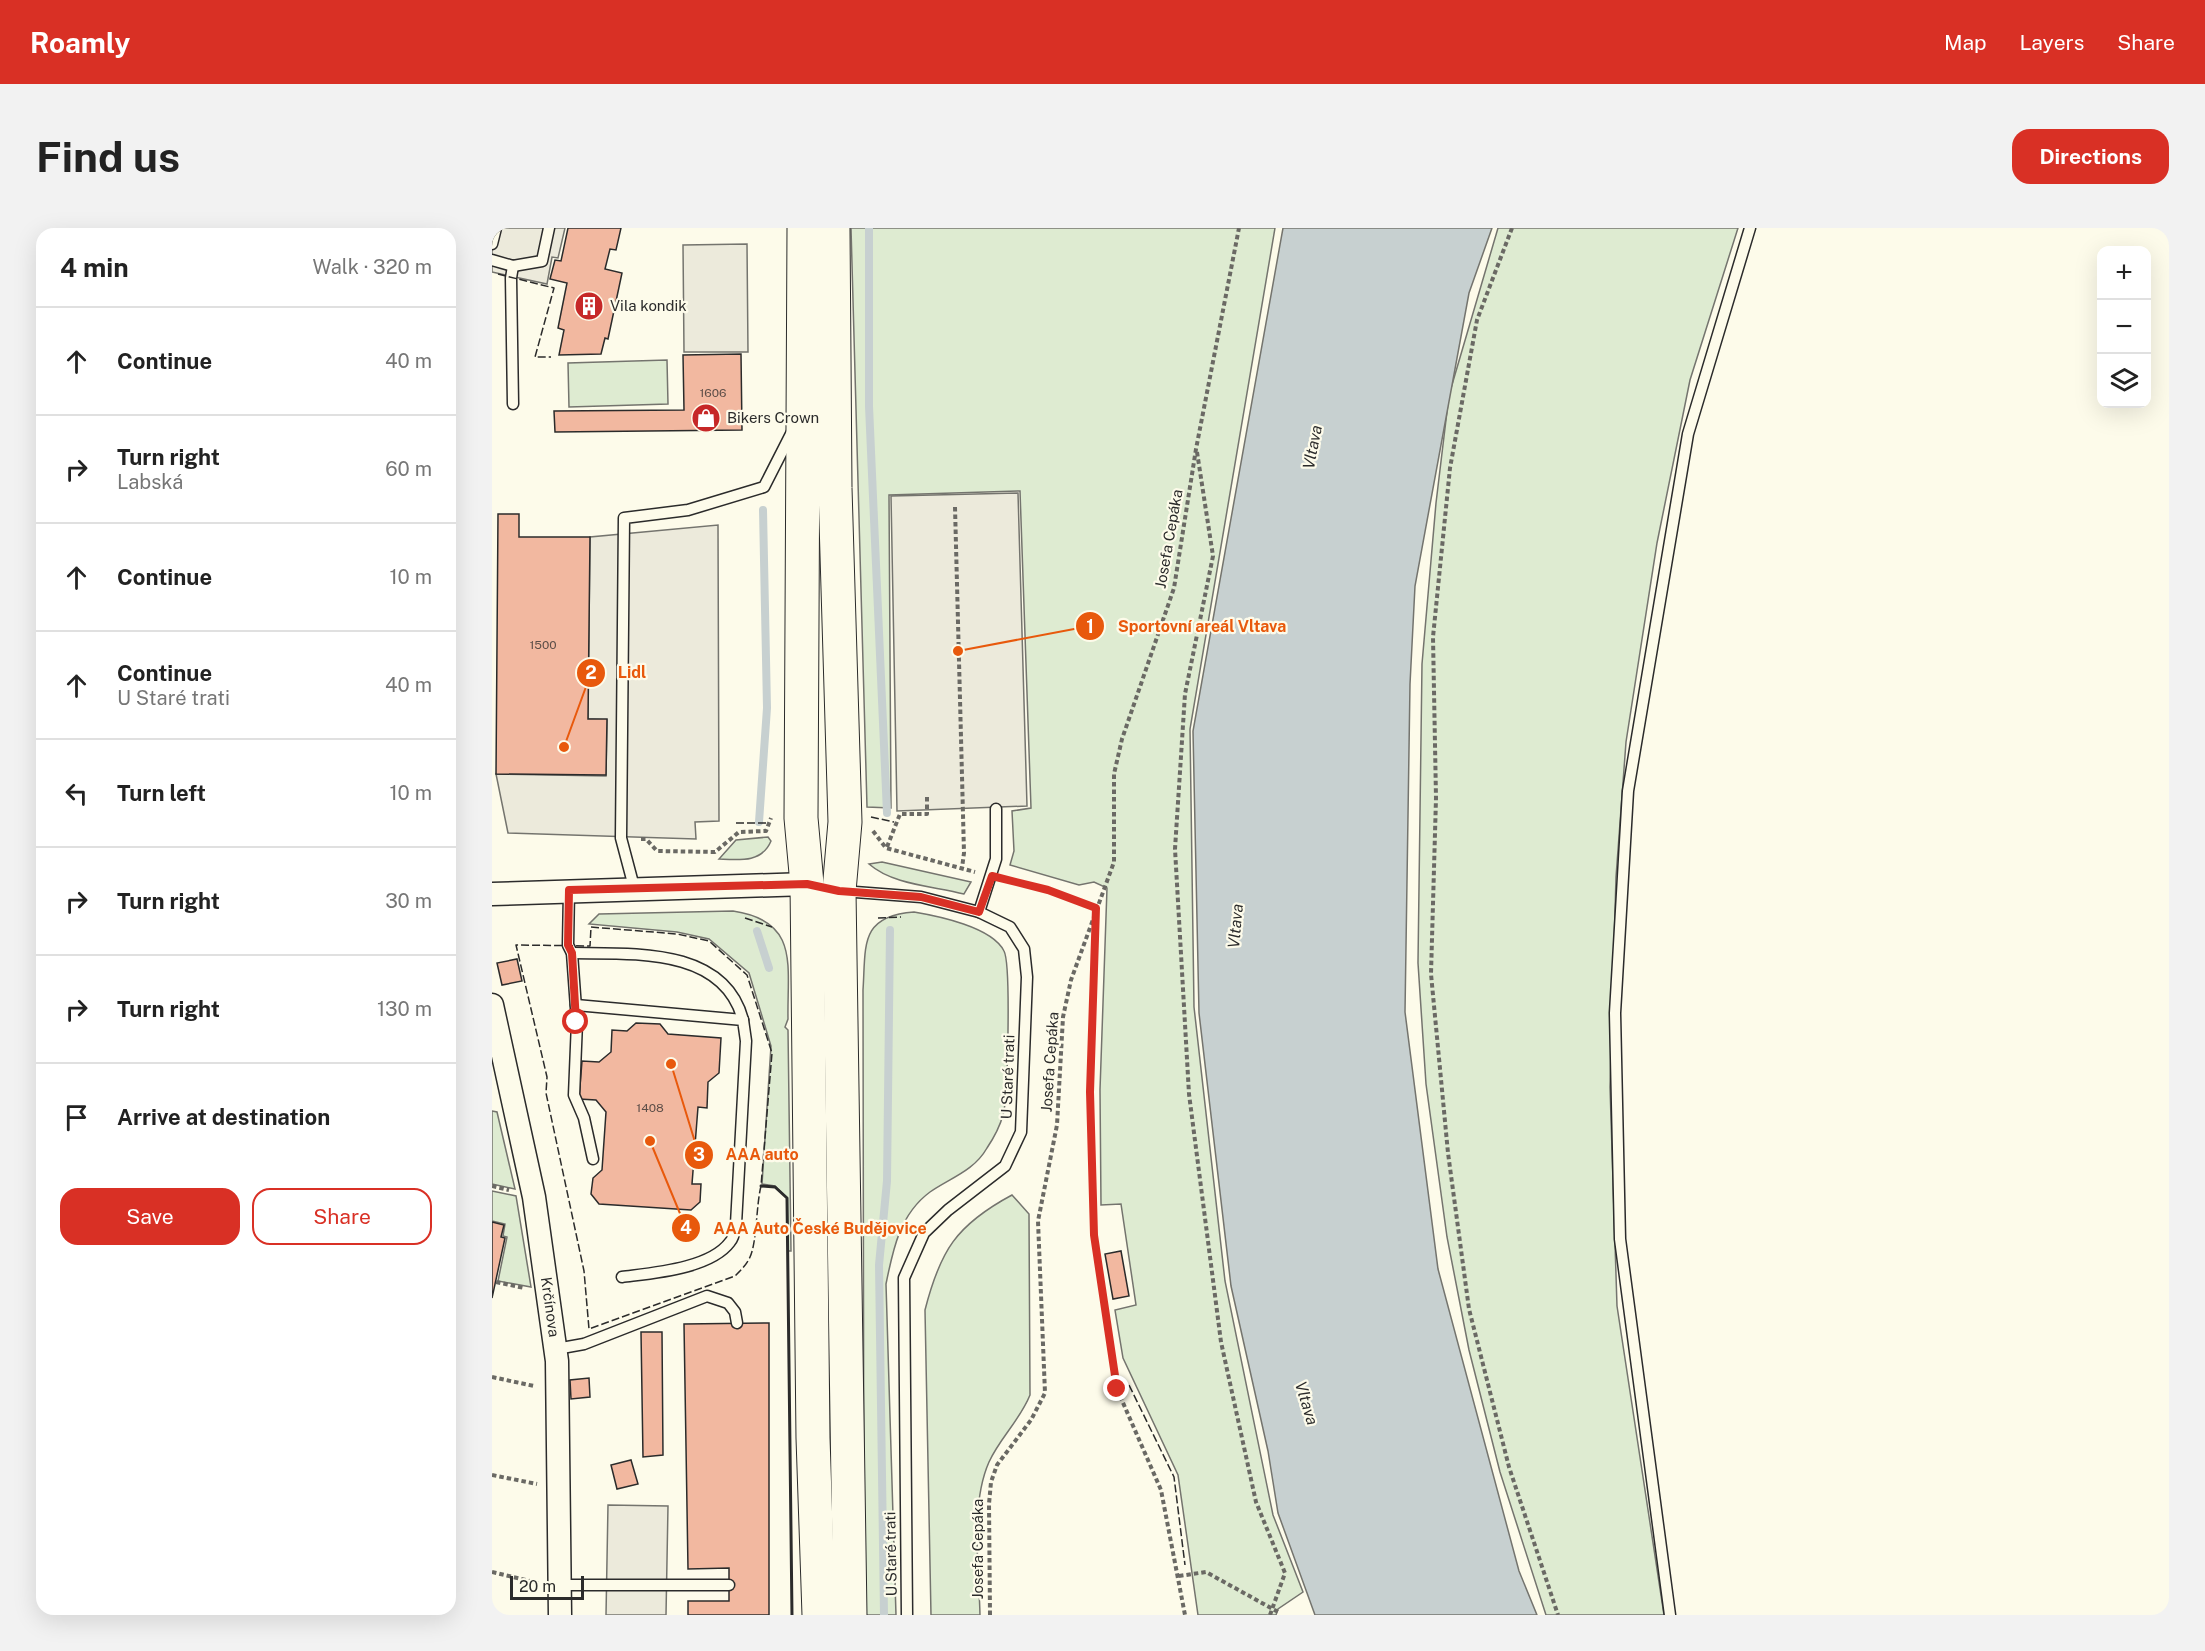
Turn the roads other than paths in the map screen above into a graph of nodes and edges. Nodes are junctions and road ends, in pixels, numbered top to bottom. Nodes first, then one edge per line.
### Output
1 (495, 228) edge
2 (549, 228) edge
3 (804, 228) edge
4 (833, 228) edge
5 (1750, 228) edge
6 (492, 244) edge
7 (492, 260) edge
8 (513, 266) junction
9 (513, 404) dead end
10 (804, 408) junction
11 (996, 809) dead end
12 (823, 887) junction
13 (634, 888) junction
14 (569, 890) junction
15 (492, 894) edge
16 (979, 912) junction
17 (572, 953) junction
18 (492, 1005) edge
19 (576, 1005) junction
20 (743, 1020) junction
21 (593, 1159) dead end
22 (622, 1276) dead end
23 (737, 1323) dead end
24 (556, 1349) junction
25 (560, 1585) junction
26 (729, 1585) dead end
27 (560, 1615) edge
28 (819, 1615) edge
29 (850, 1615) edge
30 (907, 1615) edge
31 (1670, 1615) edge

1 - 6 lane
2 - 8 lane
3 - 10 main road
4 - 12 main road
5 - 31 lane
7 - 8 lane
8 - 9 lane
10 - 12 main road
10 - 13 lane
11 - 16 lane
12 - 13 street
12 - 16 lane, U Staré trati
12 - 28 main road
12 - 29 main road
13 - 14 street
14 - 15 street
14 - 17 lane
16 - 30 lane, U Staré trati
17 - 19 lane
17 - 20 lane
18 - 24 street, Krčínova
19 - 20 lane
19 - 21 lane
20 - 22 lane
23 - 24 lane
24 - 25 street, Krčínova
25 - 26 lane
25 - 27 street, Krčínova

